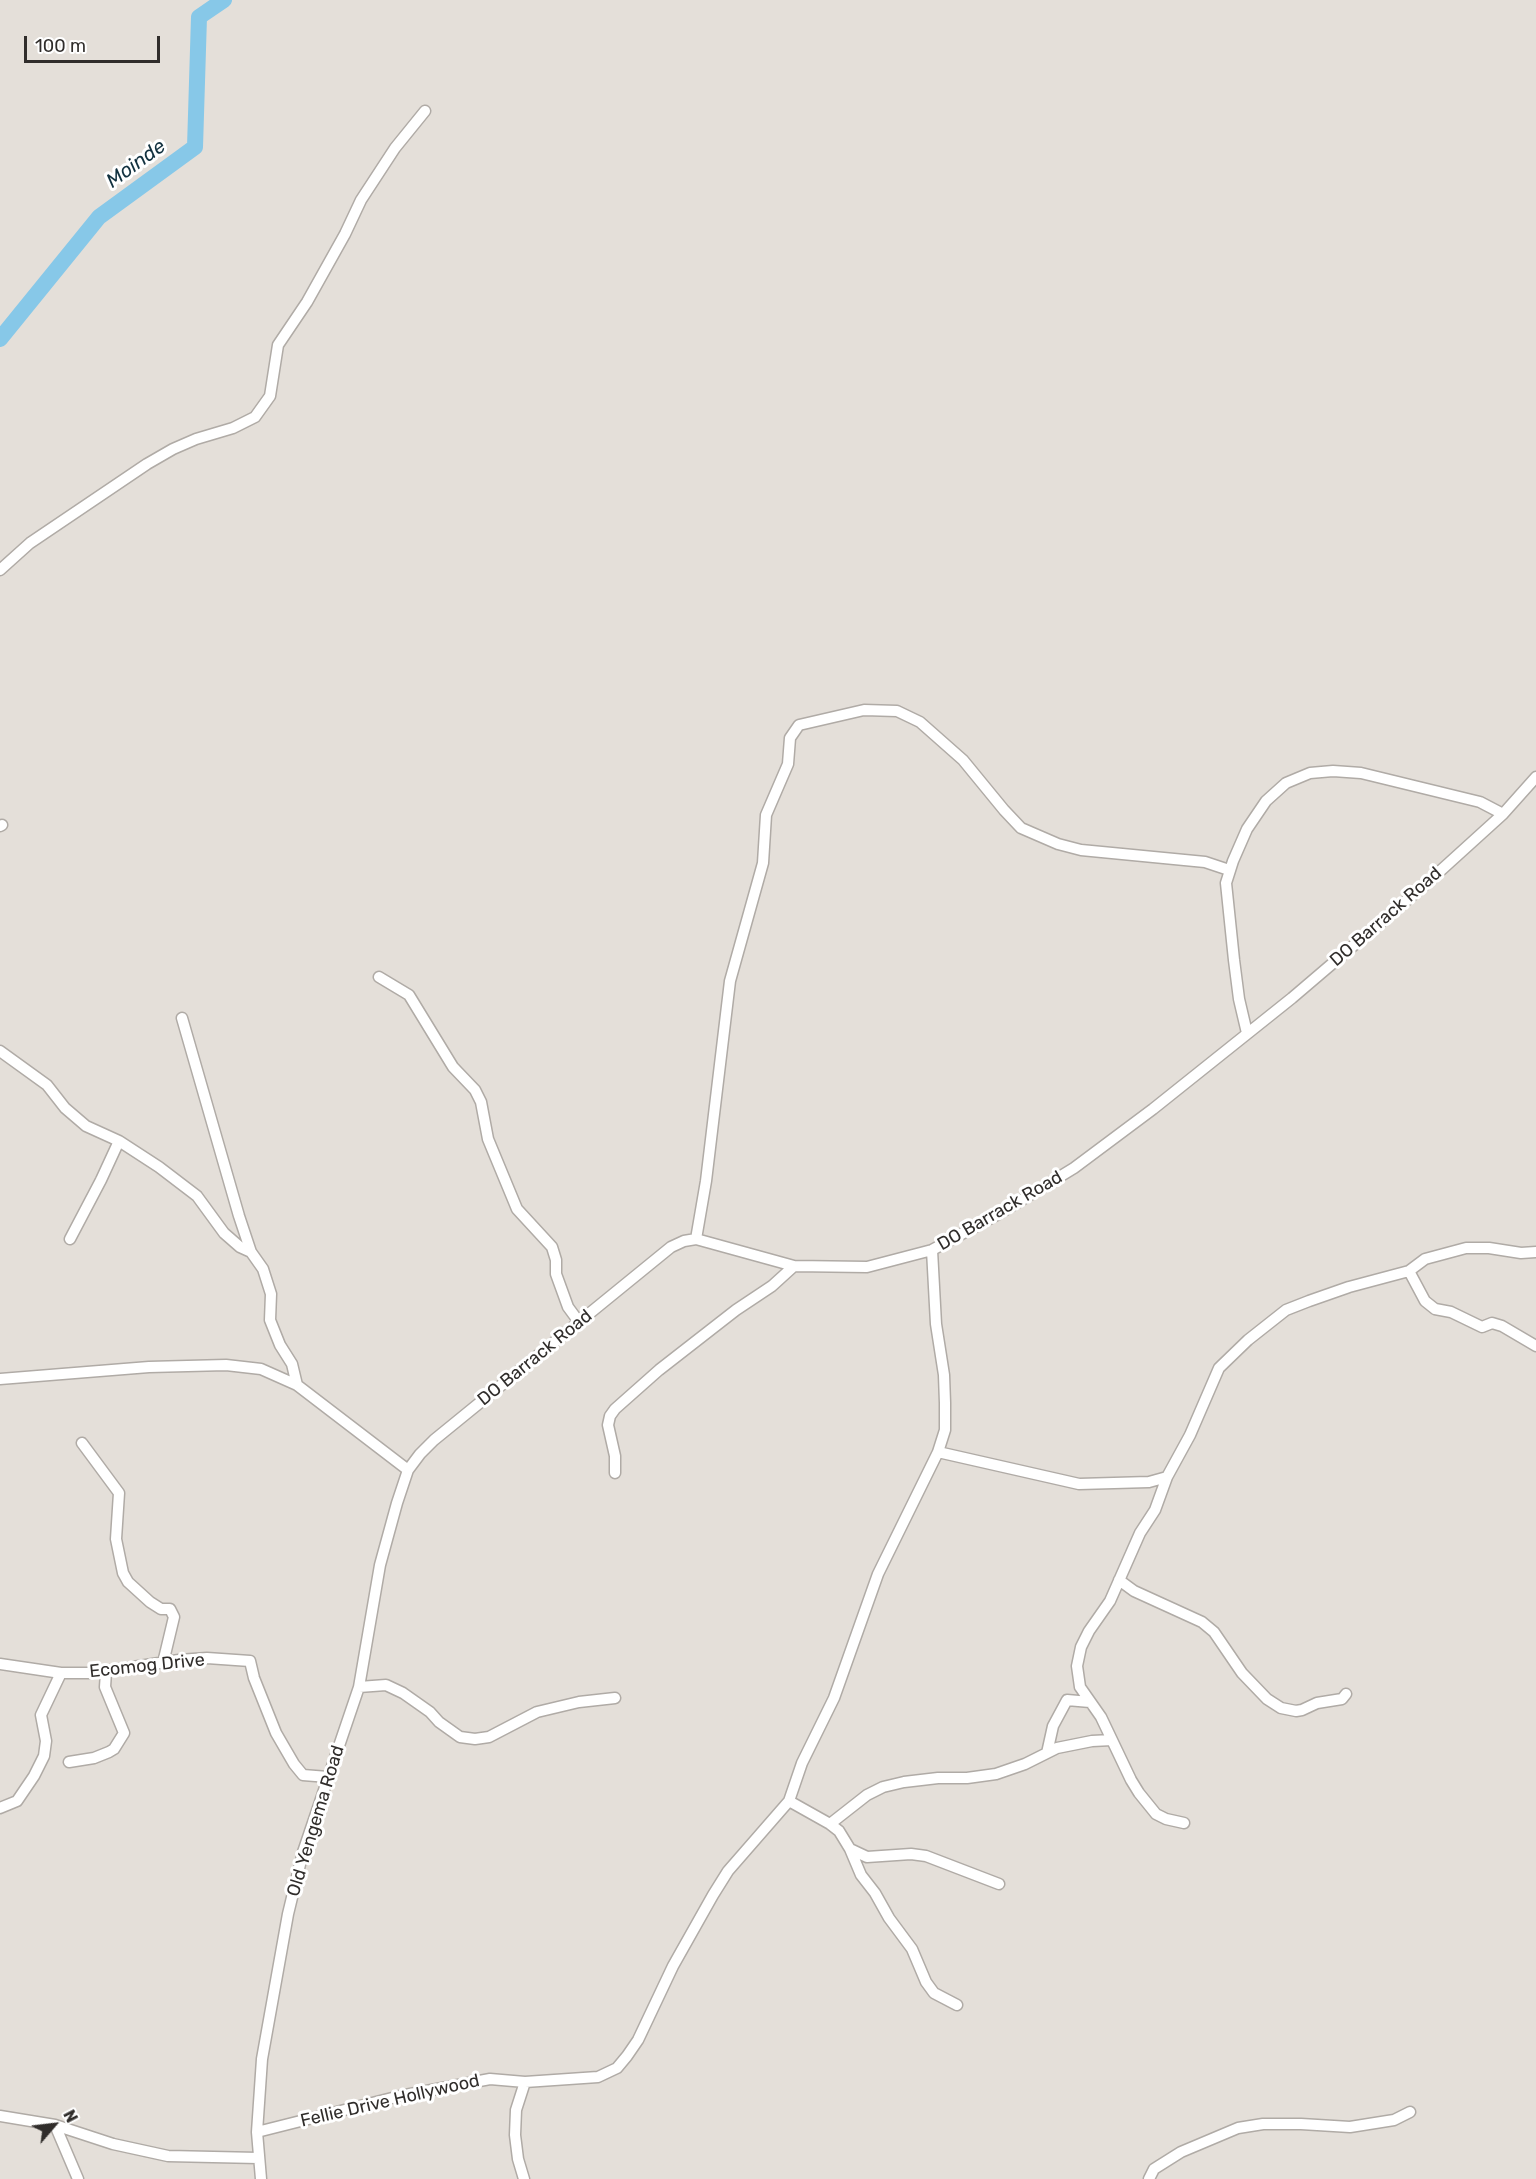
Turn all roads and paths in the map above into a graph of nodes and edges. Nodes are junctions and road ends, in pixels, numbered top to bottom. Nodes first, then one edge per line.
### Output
1 (426, 111) dead end
2 (0, 570) edge
3 (1536, 777) edge
4 (1503, 814) junction
5 (1229, 870) junction
6 (379, 977) dead end
7 (182, 1018) dead end
8 (1247, 1033) junction
9 (0, 1051) edge
10 (118, 1141) junction
11 (70, 1239) dead end
12 (696, 1239) junction
13 (932, 1250) junction
14 (251, 1252) junction
15 (1536, 1252) edge
16 (794, 1266) junction
17 (1409, 1271) junction
18 (579, 1322) junction
19 (1536, 1346) edge
20 (0, 1379) edge
21 (297, 1385) junction
22 (82, 1443) dead end
23 (938, 1452) junction
24 (408, 1470) junction
25 (615, 1473) dead end
26 (1167, 1477) junction
27 (1119, 1580) junction
28 (163, 1663) junction
29 (0, 1664) edge
30 (106, 1672) junction
31 (61, 1673) junction
32 (359, 1686) junction
33 (1346, 1694) dead end
34 (615, 1698) dead end
35 (1090, 1702) junction
36 (1112, 1740) junction
37 (1047, 1754) junction
38 (69, 1762) dead end
39 (328, 1777) junction
40 (789, 1802) junction
41 (0, 1809) edge
42 (1184, 1823) dead end
43 (830, 1824) junction
44 (850, 1849) junction
45 (999, 1884) dead end
46 (957, 2005) dead end
47 (525, 2082) junction
48 (1410, 2112) dead end
49 (0, 2116) edge
50 (55, 2125) junction
51 (257, 2132) junction
52 (258, 2158) junction
53 (78, 2179) edge
54 (261, 2179) edge
55 (524, 2179) edge
56 (1149, 2179) edge

1 - 2 street
3 - 4 street, DO Barrack Road
4 - 5 street
4 - 8 street, DO Barrack Road
5 - 8 street
5 - 12 street
6 - 18 street
7 - 14 street
8 - 13 street, DO Barrack Road
9 - 10 street
10 - 11 street
10 - 14 street
12 - 16 street, DO Barrack Road
12 - 18 street, DO Barrack Road
13 - 16 street, DO Barrack Road
13 - 23 street
14 - 21 street
15 - 17 street
16 - 25 street
17 - 19 street
17 - 26 street
18 - 24 street, DO Barrack Road
20 - 21 street
21 - 24 street
22 - 28 street
23 - 26 street
23 - 40 street
24 - 32 street, Old Yengema Road
26 - 27 street
27 - 33 street
27 - 35 street
28 - 30 street, Ecomog Drive
28 - 39 street, Ecomog Drive
29 - 31 street, Ecomog Drive
30 - 31 street, Ecomog Drive
30 - 38 street
31 - 41 street
32 - 34 street
32 - 39 street, Old Yengema Road
35 - 36 street
35 - 37 street
36 - 37 street
36 - 42 street
37 - 43 street
39 - 51 street, Old Yengema Road
40 - 43 street
40 - 47 street, Fellie Drive Hollywood
43 - 44 street
44 - 45 street
44 - 46 street
47 - 51 street, Fellie Drive Hollywood
47 - 55 street
48 - 56 street
49 - 50 street
50 - 52 street
50 - 53 street
51 - 52 street, Old Yengema Road
52 - 54 street, Old Yengema Road

